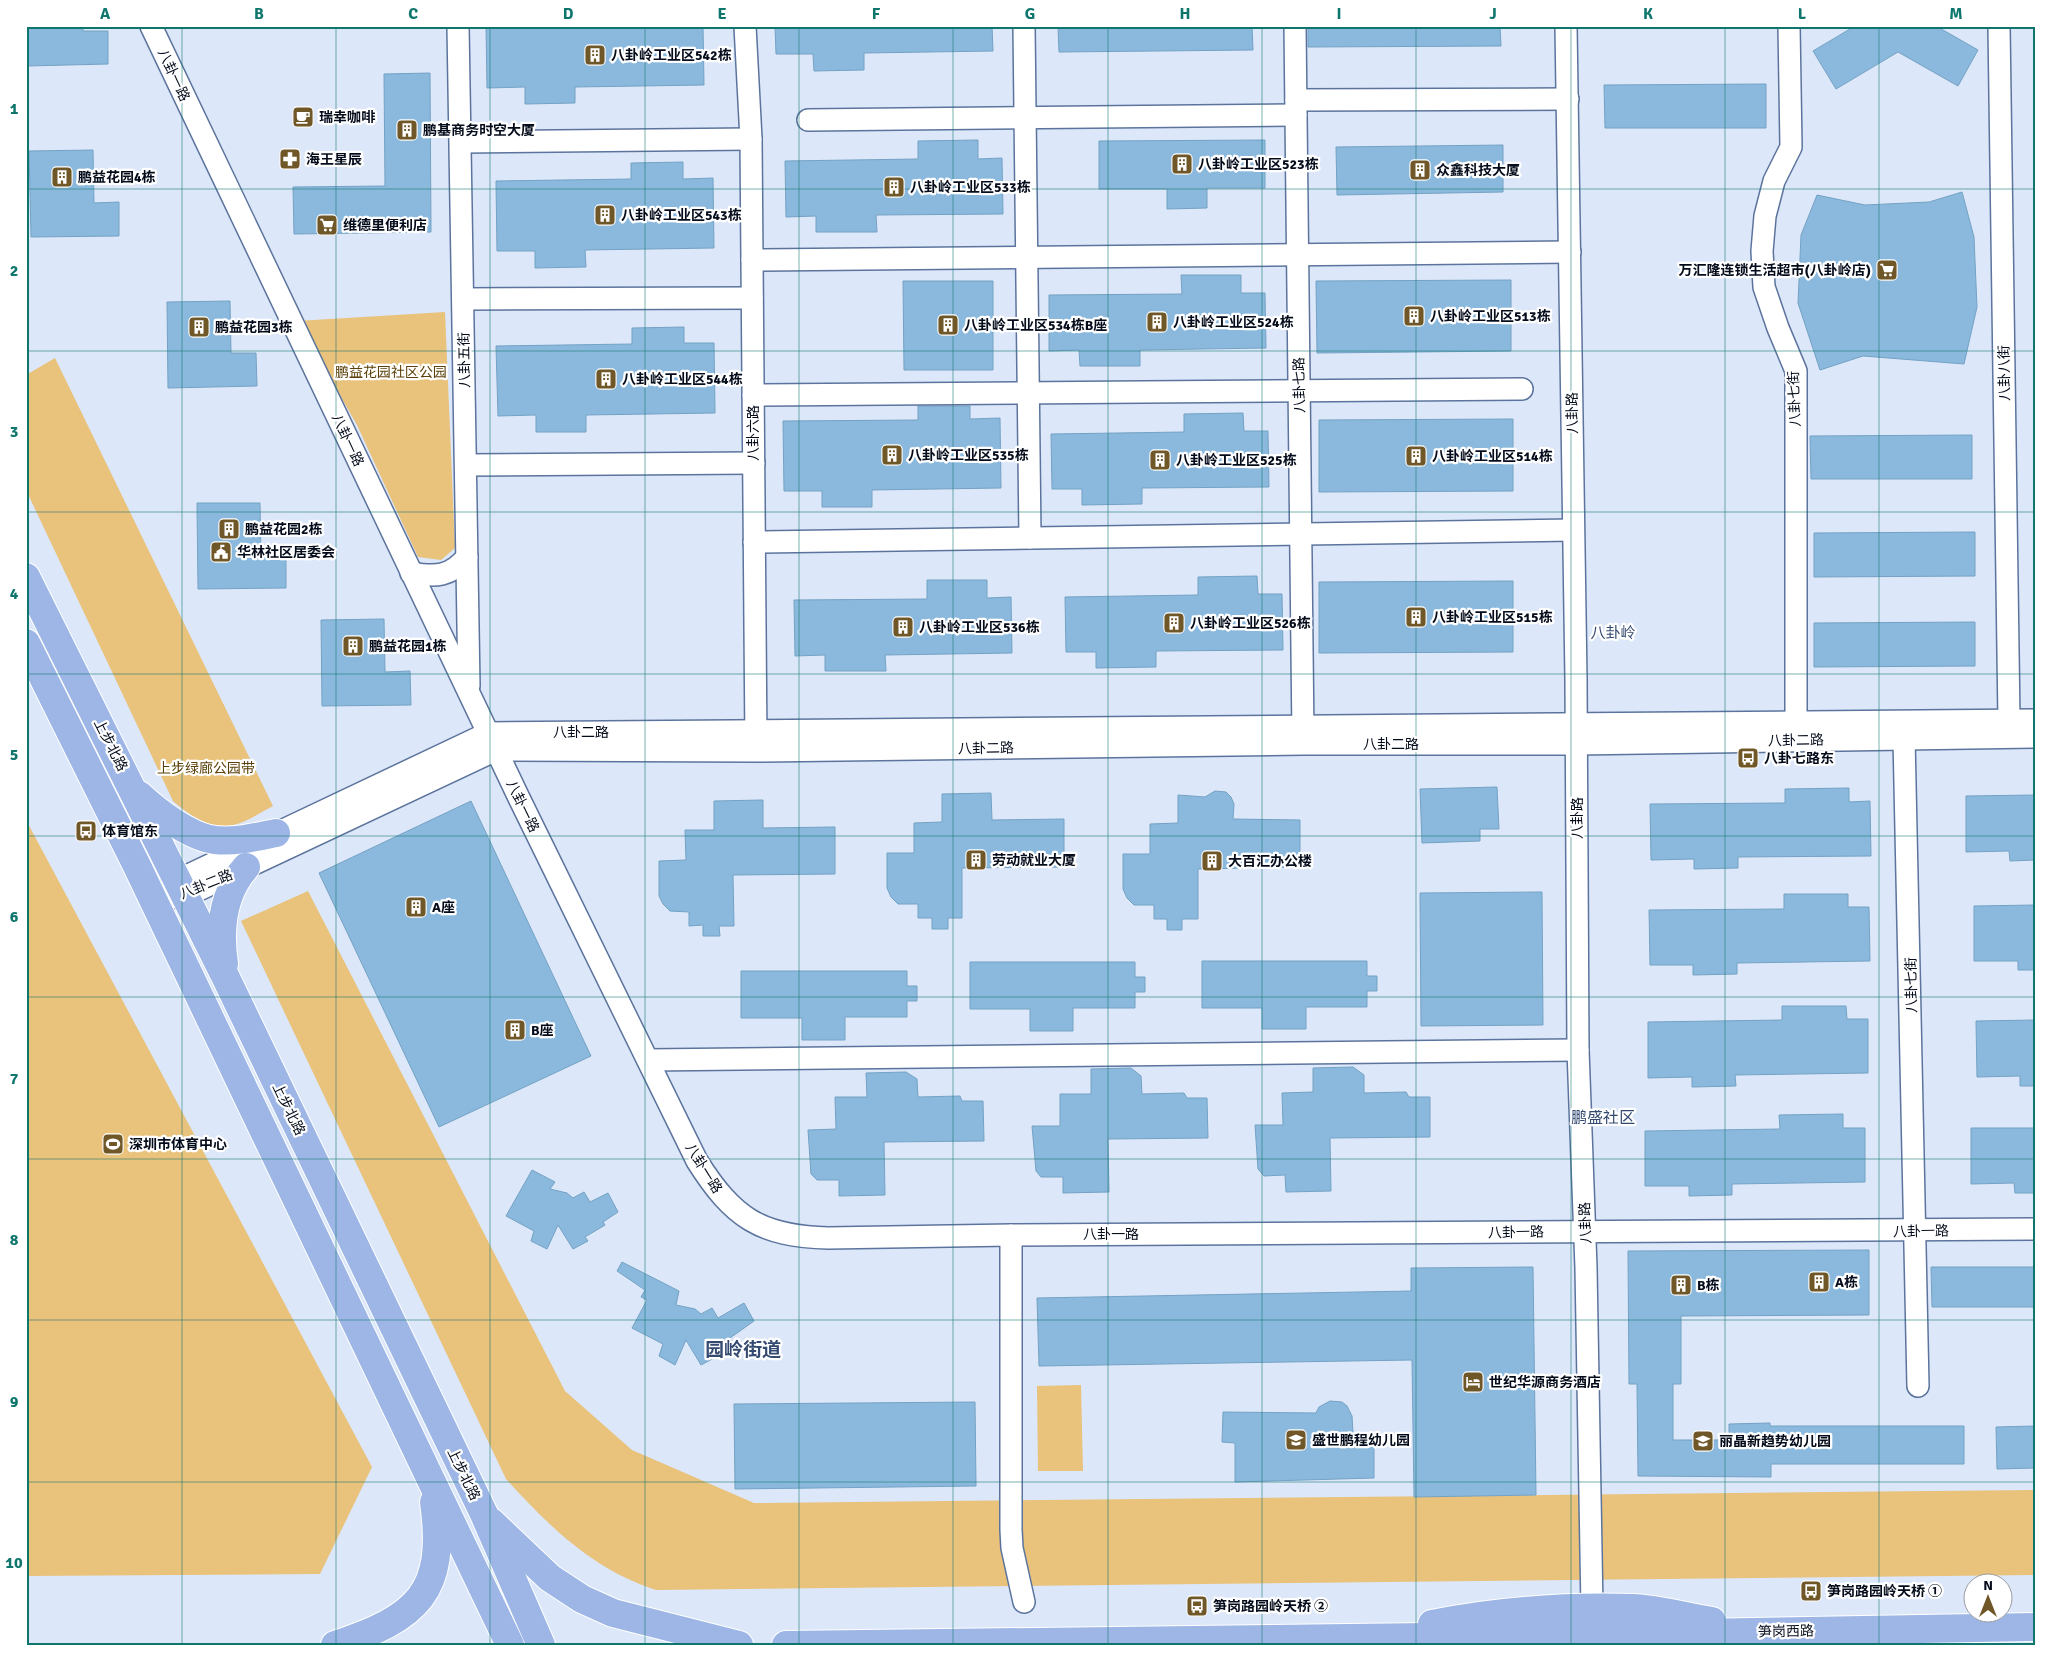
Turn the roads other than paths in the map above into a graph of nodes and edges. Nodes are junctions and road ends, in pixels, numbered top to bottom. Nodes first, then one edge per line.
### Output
1 (151, 26) edge
2 (458, 26) edge
3 (745, 26) edge
4 (1024, 26) edge
5 (1295, 26) edge
6 (1566, 26) edge
7 (1789, 26) edge
8 (1999, 26) edge
9 (1568, 99) junction
10 (1296, 107) junction
11 (1025, 118) junction
12 (808, 120) dead end
13 (751, 139) junction
14 (460, 142) junction
15 (1570, 252) junction
16 (1298, 255) junction
17 (1026, 257) junction
18 (752, 260) junction
19 (752, 298) junction
20 (463, 300) junction
21 (1522, 389) dead end
22 (1299, 390) junction
23 (1027, 393) junction
24 (753, 395) junction
25 (754, 464) junction
26 (466, 465) junction
27 (1573, 530) junction
28 (1301, 534) junction
29 (1030, 538) junction
30 (754, 542) junction
31 (467, 557) junction
32 (411, 572) junction
33 (26, 577) edge
34 (26, 643) edge
35 (469, 694) junction
36 (2009, 720) junction
37 (2035, 720) edge
38 (1796, 722) junction
39 (1576, 734) junction
40 (1303, 735) junction
41 (2035, 737) edge
42 (1904, 738) junction
43 (756, 741) junction
44 (492, 742) junction
45 (133, 790) junction
46 (276, 833) junction
47 (246, 868) junction
48 (182, 888) junction
49 (153, 900) junction
50 (226, 978) junction
51 (1578, 1050) junction
52 (648, 1060) junction
53 (2035, 1229) edge
54 (1585, 1231) junction
55 (1916, 1231) junction
56 (1011, 1235) junction
57 (1918, 1386) dead end
58 (432, 1486) junction
59 (484, 1514) junction
60 (1024, 1602) dead end
61 (1592, 1609) junction
62 (2035, 1626) edge
63 (1770, 1632) junction
64 (1362, 1638) junction
65 (335, 1645) edge
66 (510, 1645) edge
67 (541, 1645) edge
68 (739, 1645) edge
69 (786, 1645) edge

1 - 32 street, 八卦一路
2 - 14 street, 八卦五街
3 - 13 street, 八卦六路
4 - 11 street
5 - 10 street, 八卦七路
6 - 9 street, 八卦路
7 - 38 street, 八卦七街
8 - 36 street, 八卦八街
9 - 10 street
9 - 15 street, 八卦路
10 - 11 street
10 - 16 street, 八卦七路
11 - 12 street
11 - 17 street
13 - 14 street
13 - 18 street, 八卦六路
14 - 20 street, 八卦五街
15 - 16 street
15 - 27 street, 八卦路
16 - 17 street
16 - 22 street, 八卦七路
17 - 18 street
17 - 23 street
18 - 19 street, 八卦六路
19 - 20 street
19 - 24 street, 八卦六路
20 - 26 street, 八卦五街
21 - 22 street
22 - 23 street
22 - 28 street, 八卦七路
23 - 24 street
23 - 29 street
24 - 25 street, 八卦六路
25 - 26 street
25 - 30 street, 八卦六路
26 - 31 street, 八卦五街
27 - 28 street
27 - 39 street, 八卦路
28 - 29 street
28 - 40 street, 八卦七路
29 - 30 street
30 - 43 street, 八卦六路
31 - 32 street
31 - 35 street, 八卦五街
32 - 35 street, 八卦一路
33 - 45 main road, 上步北路
34 - 49 main road
35 - 44 street, 八卦一路
36 - 37 street, 八卦二路
36 - 38 street, 八卦二路
38 - 39 street, 八卦二路
39 - 40 street, 八卦二路
39 - 42 street, 八卦二路
39 - 51 street, 八卦路
40 - 43 street, 八卦二路
41 - 42 street, 八卦二路
42 - 55 street, 八卦七街
43 - 44 street, 八卦二路
44 - 46 street, 八卦二路
44 - 47 street, 八卦二路
44 - 52 street, 八卦一路
45 - 46 main road
45 - 48 main road, 上步北路
46 - 48 street, 八卦二路
47 - 48 street, 八卦二路
47 - 50 main road
48 - 49 street, 八卦二路
48 - 50 main road, 上步北路
49 - 58 main road
50 - 59 main road, 上步北路
51 - 52 street
51 - 54 street, 八卦路
52 - 56 street, 八卦一路
53 - 55 street, 八卦一路
54 - 55 street, 八卦一路
54 - 56 street, 八卦一路
54 - 61 street, 八卦路
55 - 57 street, 八卦七街
56 - 60 street
58 - 65 main road
58 - 66 main road
59 - 67 main road, 上步北路
59 - 68 main road
61 - 63 main road
61 - 64 main road
62 - 63 main road, 笋岗西路
63 - 64 main road, 笋岗西路
64 - 69 main road, 笋岗西路

